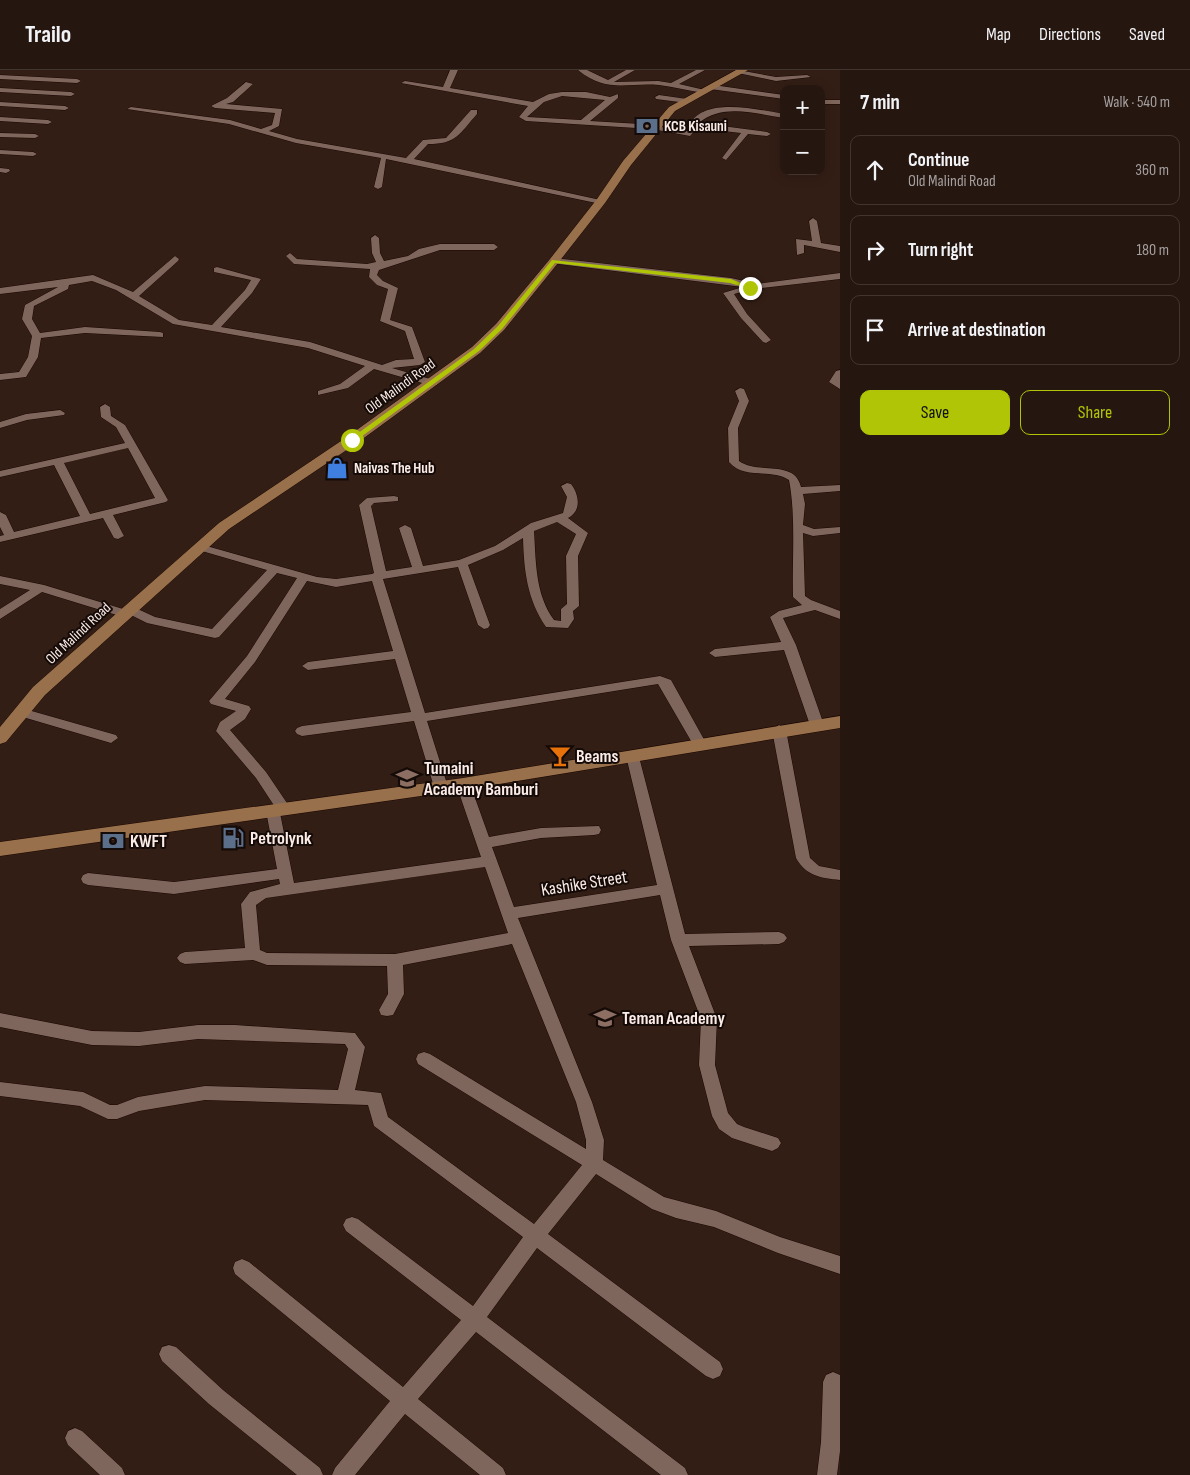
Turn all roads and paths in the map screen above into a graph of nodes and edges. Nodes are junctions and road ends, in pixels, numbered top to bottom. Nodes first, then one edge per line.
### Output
1 (454, 70) edge
2 (582, 70) edge
3 (631, 70) edge
4 (701, 70) edge
5 (742, 71) edge
6 (807, 76) dead end
7 (0, 77) edge
8 (77, 81) dead end
9 (405, 83) dead end
10 (608, 83) junction
11 (249, 84) dead end
12 (632, 84) junction
13 (673, 85) junction
14 (709, 89) junction
15 (0, 90) edge
16 (446, 90) junction
17 (70, 94) dead end
18 (780, 96) edge
19 (659, 97) dead end
20 (610, 99) junction
21 (687, 101) junction
22 (825, 102) edge
23 (840, 102) edge
24 (0, 104) edge
25 (535, 105) junction
26 (215, 106) junction
27 (65, 108) dead end
28 (131, 109) dead end
29 (474, 112) dead end
30 (780, 116) edge
31 (197, 117) junction
32 (0, 119) edge
33 (48, 122) dead end
34 (582, 123) junction
35 (693, 125) junction
36 (657, 128) junction
37 (262, 131) junction
38 (746, 132) junction
39 (0, 134) edge
40 (767, 134) dead end
41 (35, 136) dead end
42 (0, 152) edge
43 (33, 154) dead end
44 (726, 158) dead end
45 (383, 160) dead end
46 (408, 161) junction
47 (378, 187) dead end
48 (601, 201) junction
49 (813, 221) dead end
50 (375, 238) dead end
51 (816, 244) junction
52 (494, 247) dead end
53 (840, 250) edge
54 (800, 253) dead end
55 (290, 256) dead end
56 (174, 259) dead end
57 (554, 261) junction
58 (382, 265) junction
59 (217, 270) dead end
60 (840, 276) edge
61 (67, 283) junction
62 (750, 288) junction
63 (0, 291) edge
64 (134, 296) junction
65 (216, 328) junction
66 (160, 335) dead end
67 (37, 336) junction
68 (766, 340) dead end
69 (377, 366) junction
70 (840, 373) edge
71 (0, 377) edge
72 (433, 383) junction
73 (840, 386) edge
74 (740, 391) dead end
75 (322, 393) dead end
76 (105, 407) dead end
77 (60, 413) dead end
78 (3, 424) edge
79 (130, 445) junction
80 (58, 462) junction
81 (0, 474) edge
82 (567, 486) dead end
83 (840, 488) edge
84 (798, 491) junction
85 (394, 499) dead end
86 (106, 513) junction
87 (0, 515) edge
88 (86, 517) junction
89 (561, 519) junction
90 (405, 528) dead end
91 (797, 528) junction
92 (528, 530) junction
93 (840, 530) edge
94 (118, 536) dead end
95 (5, 537) edge
96 (199, 547) junction
97 (462, 563) junction
98 (275, 568) junction
99 (419, 571) junction
100 (378, 576) junction
101 (304, 577) junction
102 (0, 580) edge
103 (40, 588) junction
104 (815, 606) junction
105 (126, 611) junction
106 (0, 615) edge
107 (840, 615) edge
108 (484, 625) dead end
109 (790, 644) junction
110 (715, 653) dead end
111 (401, 654) junction
112 (308, 666) dead end
113 (21, 712) junction
114 (419, 717) junction
115 (840, 722) edge
116 (817, 725) junction
117 (778, 730) junction
118 (302, 731) dead end
119 (0, 738) edge
120 (111, 738) dead end
121 (699, 744) junction
122 (633, 756) junction
123 (463, 784) junction
124 (441, 787) junction
125 (279, 810) junction
126 (594, 830) dead end
127 (484, 842) junction
128 (0, 849) edge
129 (491, 861) junction
130 (285, 873) junction
131 (840, 875) edge
132 (88, 879) dead end
133 (288, 889) junction
134 (665, 889) junction
135 (509, 914) junction
136 (517, 937) junction
137 (779, 938) dead end
138 (679, 940) junction
139 (253, 954) junction
140 (185, 958) dead end
141 (395, 960) junction
142 (388, 1010) dead end
143 (0, 1020) edge
144 (424, 1059) dead end
145 (0, 1089) edge
146 (345, 1097) junction
147 (772, 1143) dead end
148 (594, 1164) junction
149 (352, 1225) dead end
150 (535, 1236) junction
151 (840, 1265) edge
152 (242, 1268) dead end
153 (475, 1319) junction
154 (168, 1354) dead end
155 (713, 1369) dead end
156 (833, 1382) dead end
157 (403, 1401) junction
158 (75, 1438) dead end
159 (115, 1475) edge
160 (312, 1475) edge
161 (342, 1475) edge
162 (496, 1475) edge
163 (678, 1475) edge
164 (827, 1475) edge

1 - 16 street
2 - 10 street
3 - 10 street
4 - 13 street
5 - 6 street
5 - 14 main road, Old Malindi Road
7 - 8 street
9 - 16 street
10 - 12 street
11 - 26 street
12 - 13 street
12 - 20 street
13 - 14 street
14 - 18 street
14 - 21 main road, Old Malindi Road
15 - 17 street
16 - 25 street
19 - 21 street
20 - 25 street
20 - 34 street
21 - 36 main road, Old Malindi Road
22 - 23 street
24 - 27 street
25 - 34 street
26 - 31 street
26 - 37 street
28 - 31 street
29 - 46 street
30 - 35 street
31 - 37 street
32 - 33 street
34 - 36 street
35 - 36 street
35 - 38 street
36 - 48 main road, Old Malindi Road
37 - 46 street
38 - 40 street
38 - 44 street
39 - 41 street
42 - 43 street
45 - 47 street
46 - 48 street
48 - 57 main road, Old Malindi Road
49 - 51 street
50 - 58 street
51 - 53 street
51 - 54 street
52 - 58 street
55 - 58 street
56 - 64 street
57 - 62 street
57 - 72 main road, Old Malindi Road
58 - 69 street
59 - 65 street
60 - 62 street
61 - 63 street
61 - 64 street
61 - 67 street
62 - 68 street
64 - 65 street
65 - 69 street
66 - 67 street
67 - 71 street
69 - 72 street
69 - 75 street
70 - 73 street
72 - 96 main road, Old Malindi Road
74 - 84 street
76 - 79 street
77 - 78 street
79 - 80 street
79 - 86 street
80 - 81 street
80 - 88 street
82 - 89 street
83 - 84 street
84 - 91 street
85 - 100 street
86 - 88 street
86 - 94 street
87 - 95 street
88 - 95 street
89 - 92 street
89 - 92 street
90 - 99 street
91 - 93 street
91 - 104 street
92 - 97 street
96 - 98 street
96 - 105 main road, Old Malindi Road
97 - 99 street
97 - 108 street
98 - 101 street
98 - 105 street
99 - 100 street
100 - 101 street
100 - 111 street
101 - 125 street
102 - 103 street
103 - 105 street
103 - 106 street
104 - 107 street
104 - 109 street
105 - 113 main road, Old Malindi Road
109 - 110 street
109 - 116 street
111 - 112 street
111 - 114 street
113 - 119 main road, Old Malindi Road
113 - 120 street
114 - 118 street
114 - 121 street
114 - 124 street
115 - 116 main road
116 - 117 main road
117 - 121 main road
117 - 131 street
121 - 122 main road
122 - 123 main road
122 - 134 street
123 - 124 main road
123 - 127 street
124 - 125 main road
125 - 128 main road
125 - 130 street
126 - 127 street
127 - 129 street
129 - 133 street
129 - 135 street
130 - 132 street
130 - 133 street
133 - 139 street
134 - 135 street, Kashike Street
134 - 138 street
135 - 136 street
136 - 141 street
136 - 148 street
137 - 138 street
138 - 147 street
139 - 140 street
139 - 141 street
141 - 142 street
143 - 146 street
144 - 148 street
145 - 146 street
146 - 150 street
148 - 150 street
148 - 151 street
149 - 153 street
150 - 153 street
150 - 155 street
152 - 157 street
153 - 157 street
153 - 163 street
154 - 160 street
156 - 164 street
157 - 161 street
157 - 162 street
158 - 159 street

